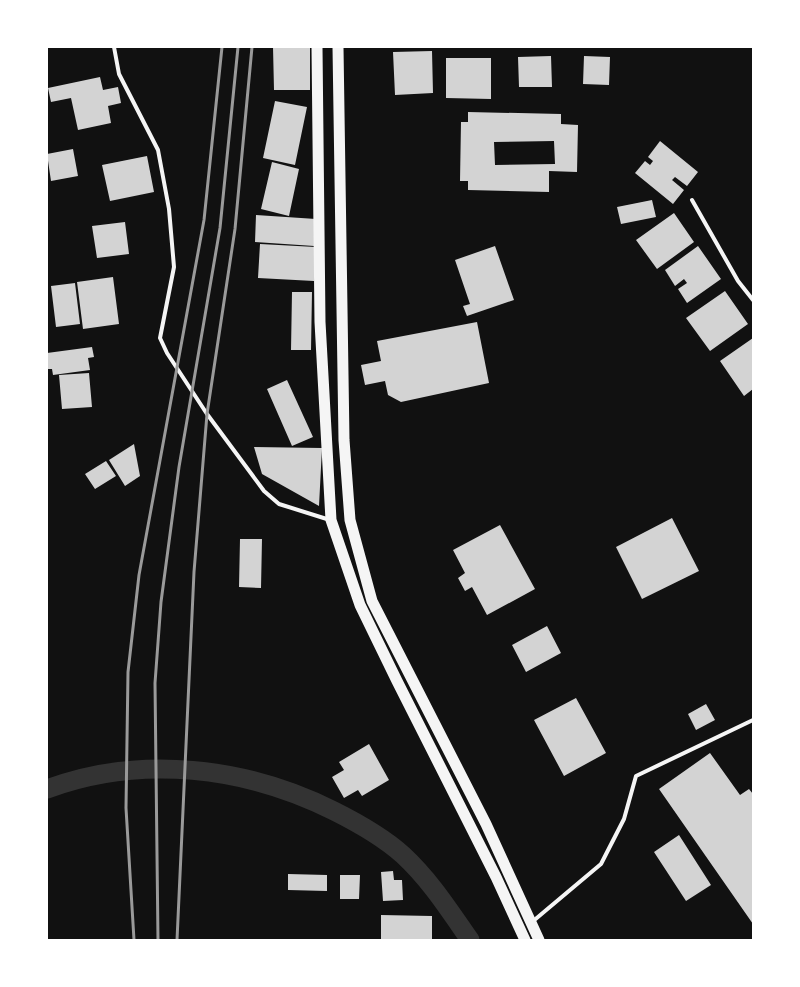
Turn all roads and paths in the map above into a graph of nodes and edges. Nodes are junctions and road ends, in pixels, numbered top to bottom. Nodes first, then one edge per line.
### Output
1 (114, 47) edge
2 (317, 47) edge
3 (338, 47) edge
4 (692, 200) dead end
5 (753, 300) edge
6 (331, 520) junction
7 (753, 720) edge
8 (531, 922) junction
9 (525, 940) edge
10 (539, 940) edge

1 - 6 street
2 - 6 highway
3 - 8 highway
4 - 5 street
6 - 9 highway
7 - 8 street
8 - 10 highway

